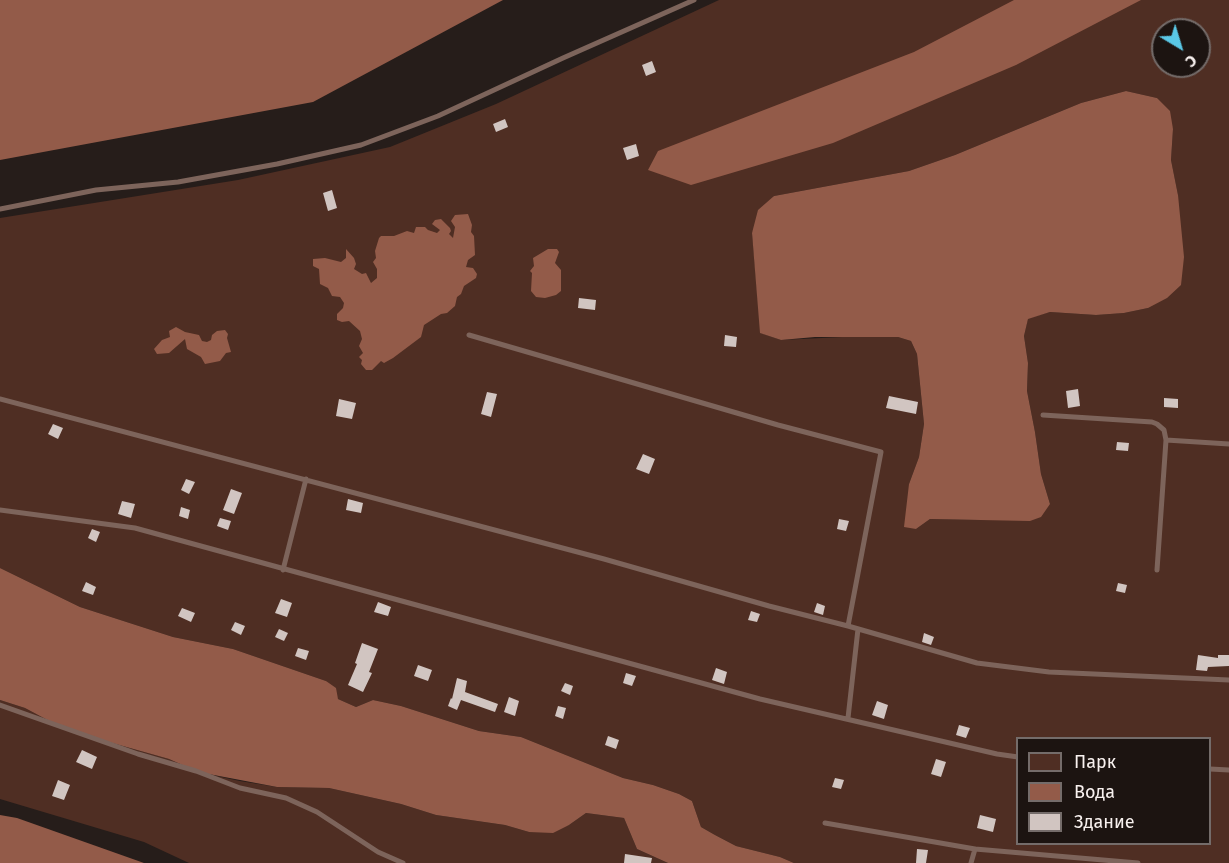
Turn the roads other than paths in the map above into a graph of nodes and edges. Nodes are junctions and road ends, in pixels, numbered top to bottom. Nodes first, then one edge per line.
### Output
1 (694, 0) edge
2 (0, 208) edge
3 (469, 335) dead end
4 (0, 399) edge
5 (1043, 415) dead end
6 (1166, 440) junction
7 (1229, 444) edge
8 (306, 479) junction
9 (0, 510) edge
10 (283, 570) junction
11 (1157, 570) dead end
12 (848, 626) junction
13 (858, 629) junction
14 (1229, 680) edge
15 (0, 705) edge
16 (848, 718) junction
17 (1016, 757) edge
18 (1211, 769) edge
19 (1229, 770) edge
20 (825, 824) dead end
21 (975, 849) junction
22 (403, 863) edge
23 (971, 863) edge
24 (1138, 863) edge

1 - 2 lane
3 - 12 lane
4 - 8 lane
5 - 6 lane
6 - 7 lane
6 - 11 lane
8 - 10 lane
8 - 12 lane
9 - 10 lane
10 - 16 lane
12 - 13 lane
13 - 14 lane
13 - 16 lane
15 - 22 lane
16 - 17 lane
18 - 19 lane
20 - 21 lane
21 - 23 lane
21 - 24 lane

